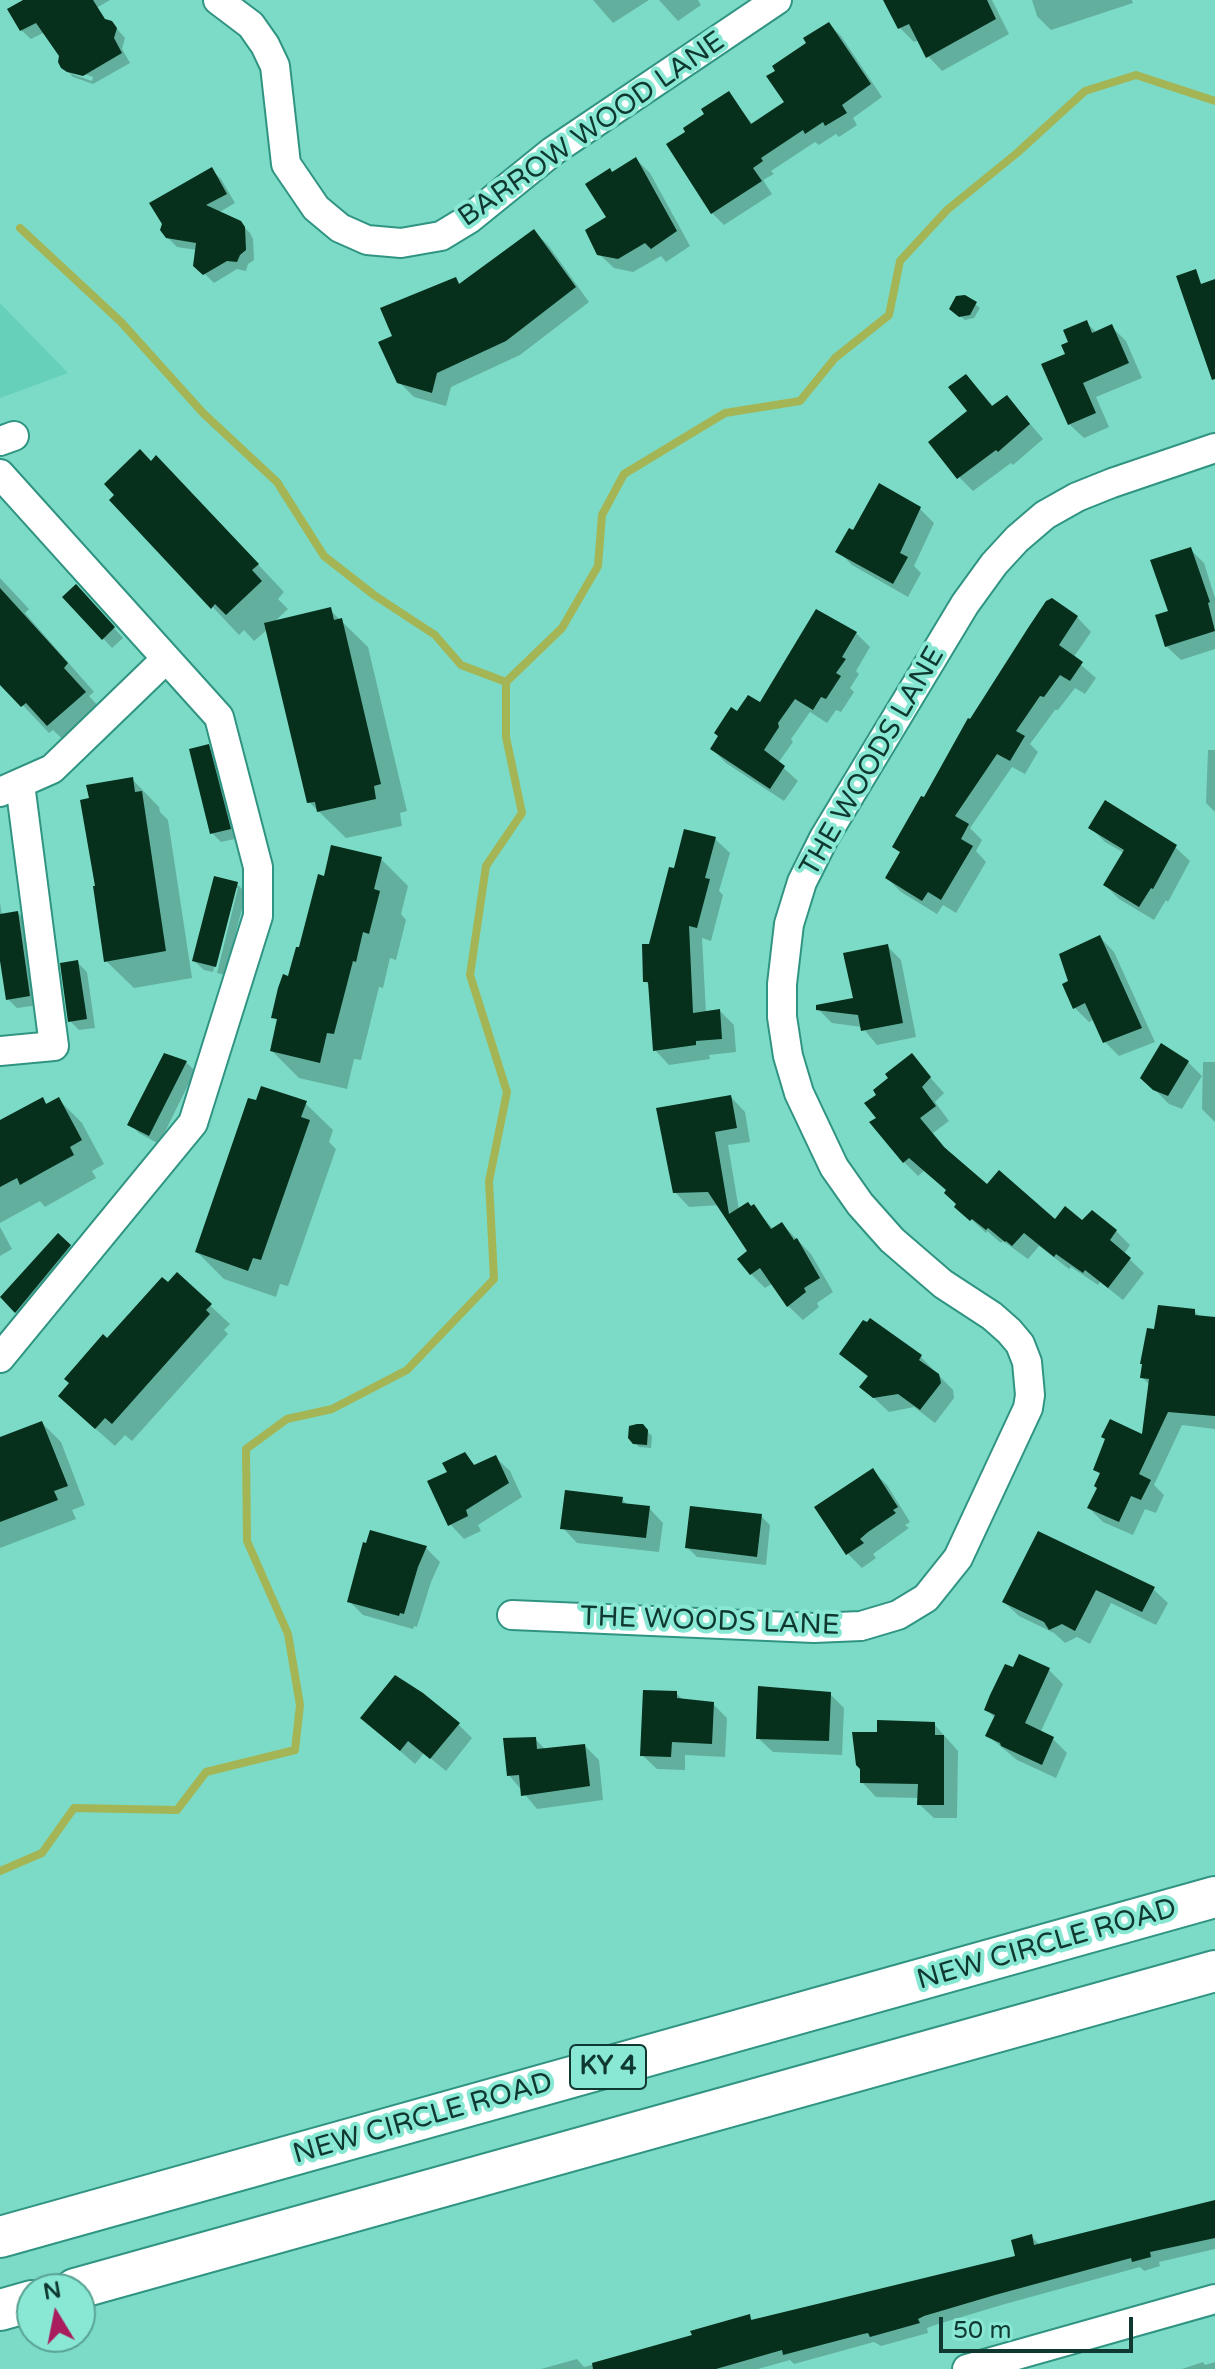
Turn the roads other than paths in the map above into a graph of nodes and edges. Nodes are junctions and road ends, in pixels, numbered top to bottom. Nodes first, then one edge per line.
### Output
1 (218, 0) edge
2 (777, 0) edge
3 (1215, 448) edge
4 (0, 474) edge
5 (166, 659) junction
6 (10, 788) edge
7 (0, 1051) edge
8 (0, 1358) edge
9 (512, 1615) dead end
10 (1215, 1897) edge
11 (1215, 1971) edge
12 (0, 2237) edge
13 (96, 2283) edge
14 (1215, 2299) edge
15 (967, 2369) edge

1 - 2 street, BARROW WOOD LANE
3 - 9 street, THE WOODS LANE
4 - 5 street
5 - 6 street
5 - 8 street
6 - 7 street
10 - 12 highway, NEW CIRCLE ROAD / KY 4
11 - 13 highway, KY 4
14 - 15 street

